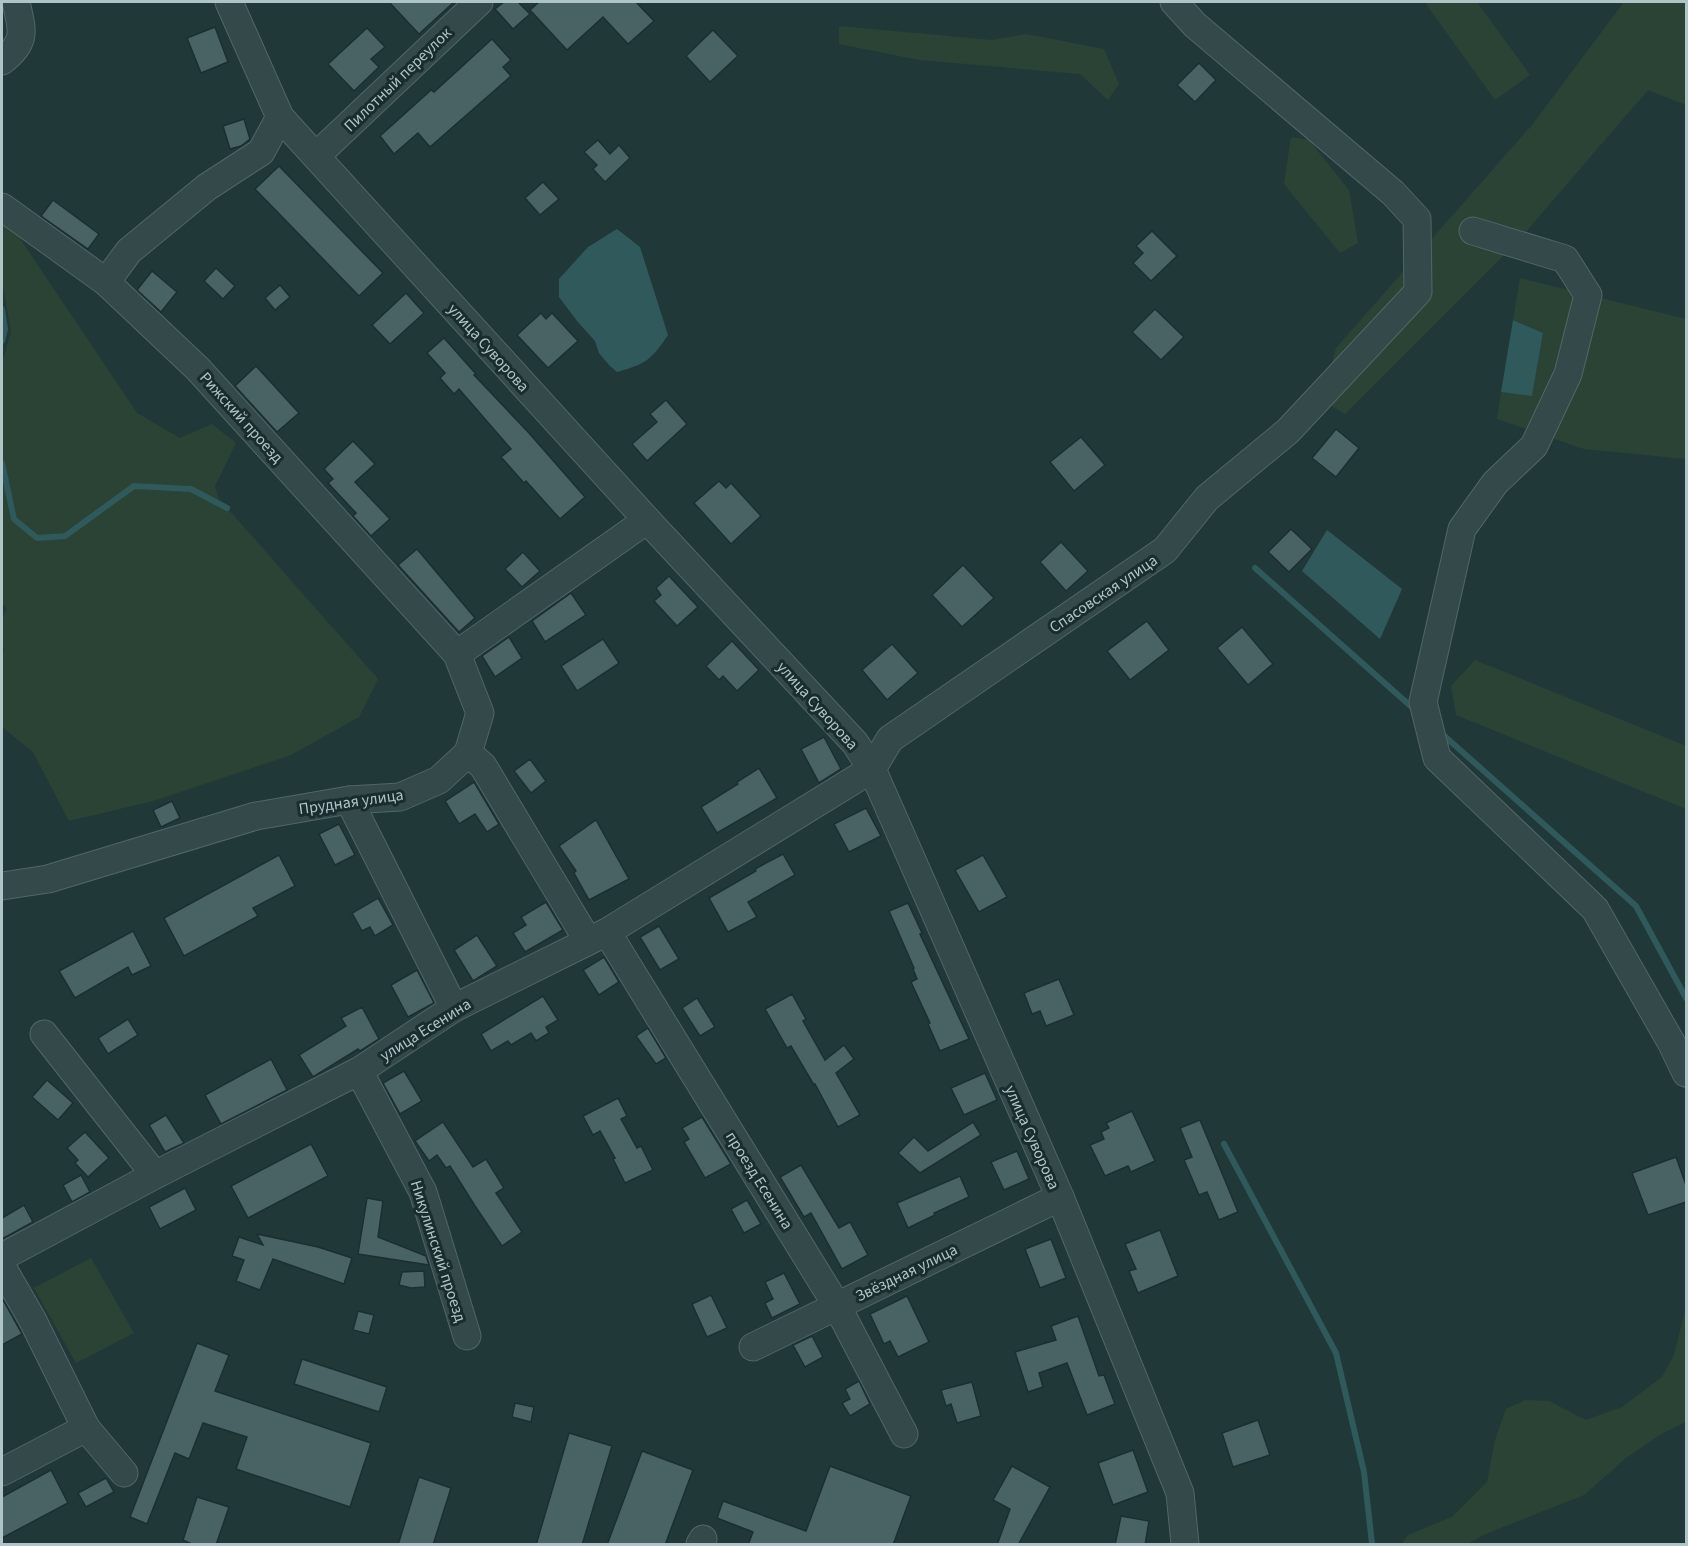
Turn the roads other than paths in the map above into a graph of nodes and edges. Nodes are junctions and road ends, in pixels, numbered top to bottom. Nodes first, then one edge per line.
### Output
1 (16, 2) edge
2 (229, 2) edge
3 (479, 2) edge
4 (1174, 2) edge
5 (2, 61) edge
6 (280, 117) junction
7 (316, 156) junction
8 (2, 207) edge
9 (1473, 231) dead end
10 (106, 282) junction
11 (647, 520) junction
12 (457, 654) junction
13 (468, 753) junction
14 (872, 769) junction
15 (349, 800) junction
16 (2, 886) edge
17 (597, 937) junction
18 (454, 1008) junction
19 (44, 1034) dead end
20 (359, 1071) junction
21 (1686, 1073) edge
22 (156, 1175) junction
23 (1060, 1197) junction
24 (2, 1257) edge
25 (2, 1267) edge
26 (837, 1306) junction
27 (466, 1336) dead end
28 (753, 1347) dead end
29 (86, 1428) junction
30 (904, 1434) dead end
31 (2, 1472) edge
32 (124, 1473) dead end
33 (1185, 1545) edge

1 - 5 street
2 - 6 street, улица Суворова
3 - 7 street, Пилотный переулок
4 - 14 street, Спасовская улица
6 - 7 street, улица Суворова
6 - 10 street
7 - 11 street, улица Суворова
8 - 10 street, Рижский проезд
9 - 21 street
10 - 12 street, Рижский проезд
11 - 12 street
11 - 14 street, улица Суворова
12 - 13 street
13 - 15 street, Прудная улица
13 - 17 street, проезд Есенина
14 - 17 street, улица Есенина
14 - 23 street, улица Суворова
15 - 16 street, Прудная улица
15 - 18 street
17 - 18 street, улица Есенина
17 - 26 street, проезд Есенина
18 - 20 street, улица Есенина
19 - 22 street
20 - 22 street, улица Есенина
20 - 27 street, Никулинский проезд
22 - 24 street, улица Есенина
23 - 26 street, Звёздная улица
23 - 33 street, улица Суворова
25 - 29 street
26 - 28 street, Звёздная улица
26 - 30 street, проезд Есенина
29 - 31 street
29 - 32 street

